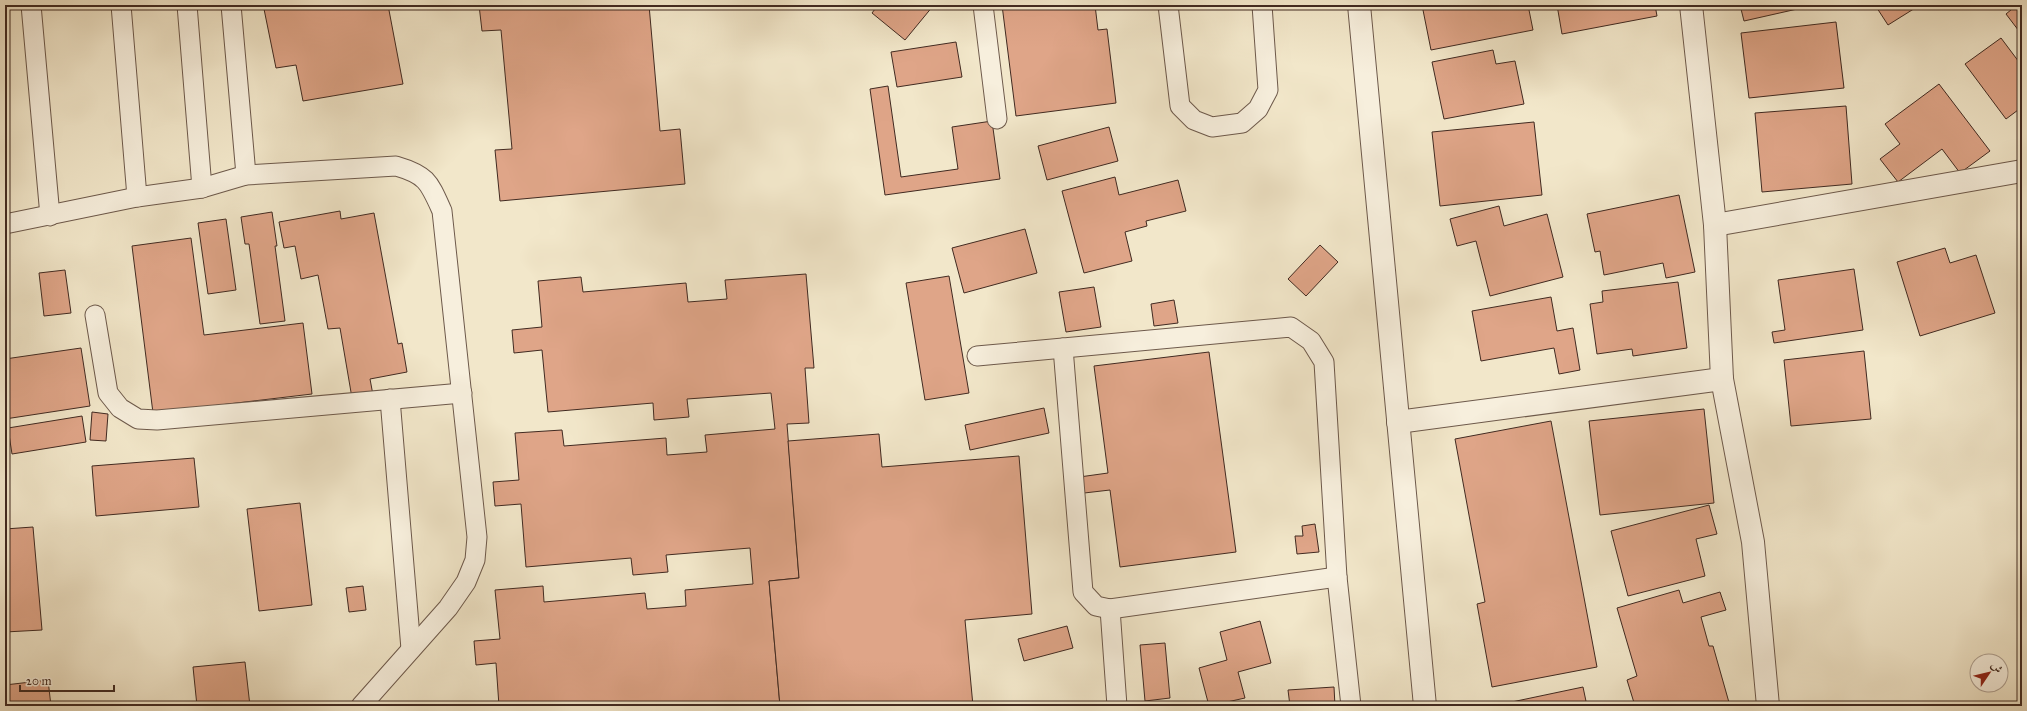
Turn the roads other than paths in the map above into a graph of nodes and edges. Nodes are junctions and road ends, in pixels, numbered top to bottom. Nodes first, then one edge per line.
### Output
1 (31, 5) edge
2 (121, 5) edge
3 (187, 5) edge
4 (231, 5) edge
5 (982, 5) edge
6 (1168, 5) edge
7 (1262, 5) edge
8 (1359, 5) edge
9 (1692, 5) edge
10 (997, 119) dead end
11 (2022, 171) edge
12 (246, 175) junction
13 (202, 188) junction
14 (137, 197) junction
15 (50, 216) junction
16 (5, 224) edge
17 (1715, 224) junction
18 (95, 314) dead end
19 (1063, 348) junction
20 (977, 356) dead end
21 (1722, 379) junction
22 (462, 393) junction
23 (390, 399) junction
24 (1398, 422) junction
25 (1337, 577) junction
26 (1110, 609) junction
27 (411, 649) junction
28 (361, 706) edge
29 (1116, 706) edge
30 (1351, 706) edge
31 (1425, 706) edge
32 (1768, 706) edge

1 - 15 lane
2 - 14 lane
3 - 13 lane
4 - 12 lane
5 - 10 lane
6 - 7 lane
8 - 24 street
9 - 17 street
11 - 17 street
12 - 13 lane
12 - 22 lane
13 - 14 lane
14 - 15 lane
15 - 16 lane
17 - 21 street
18 - 23 lane
19 - 20 lane
19 - 25 lane
19 - 26 lane
21 - 24 street
21 - 32 street
22 - 23 lane
22 - 27 lane
23 - 27 lane
24 - 31 street
25 - 26 lane
25 - 30 lane
26 - 29 lane
27 - 28 lane

